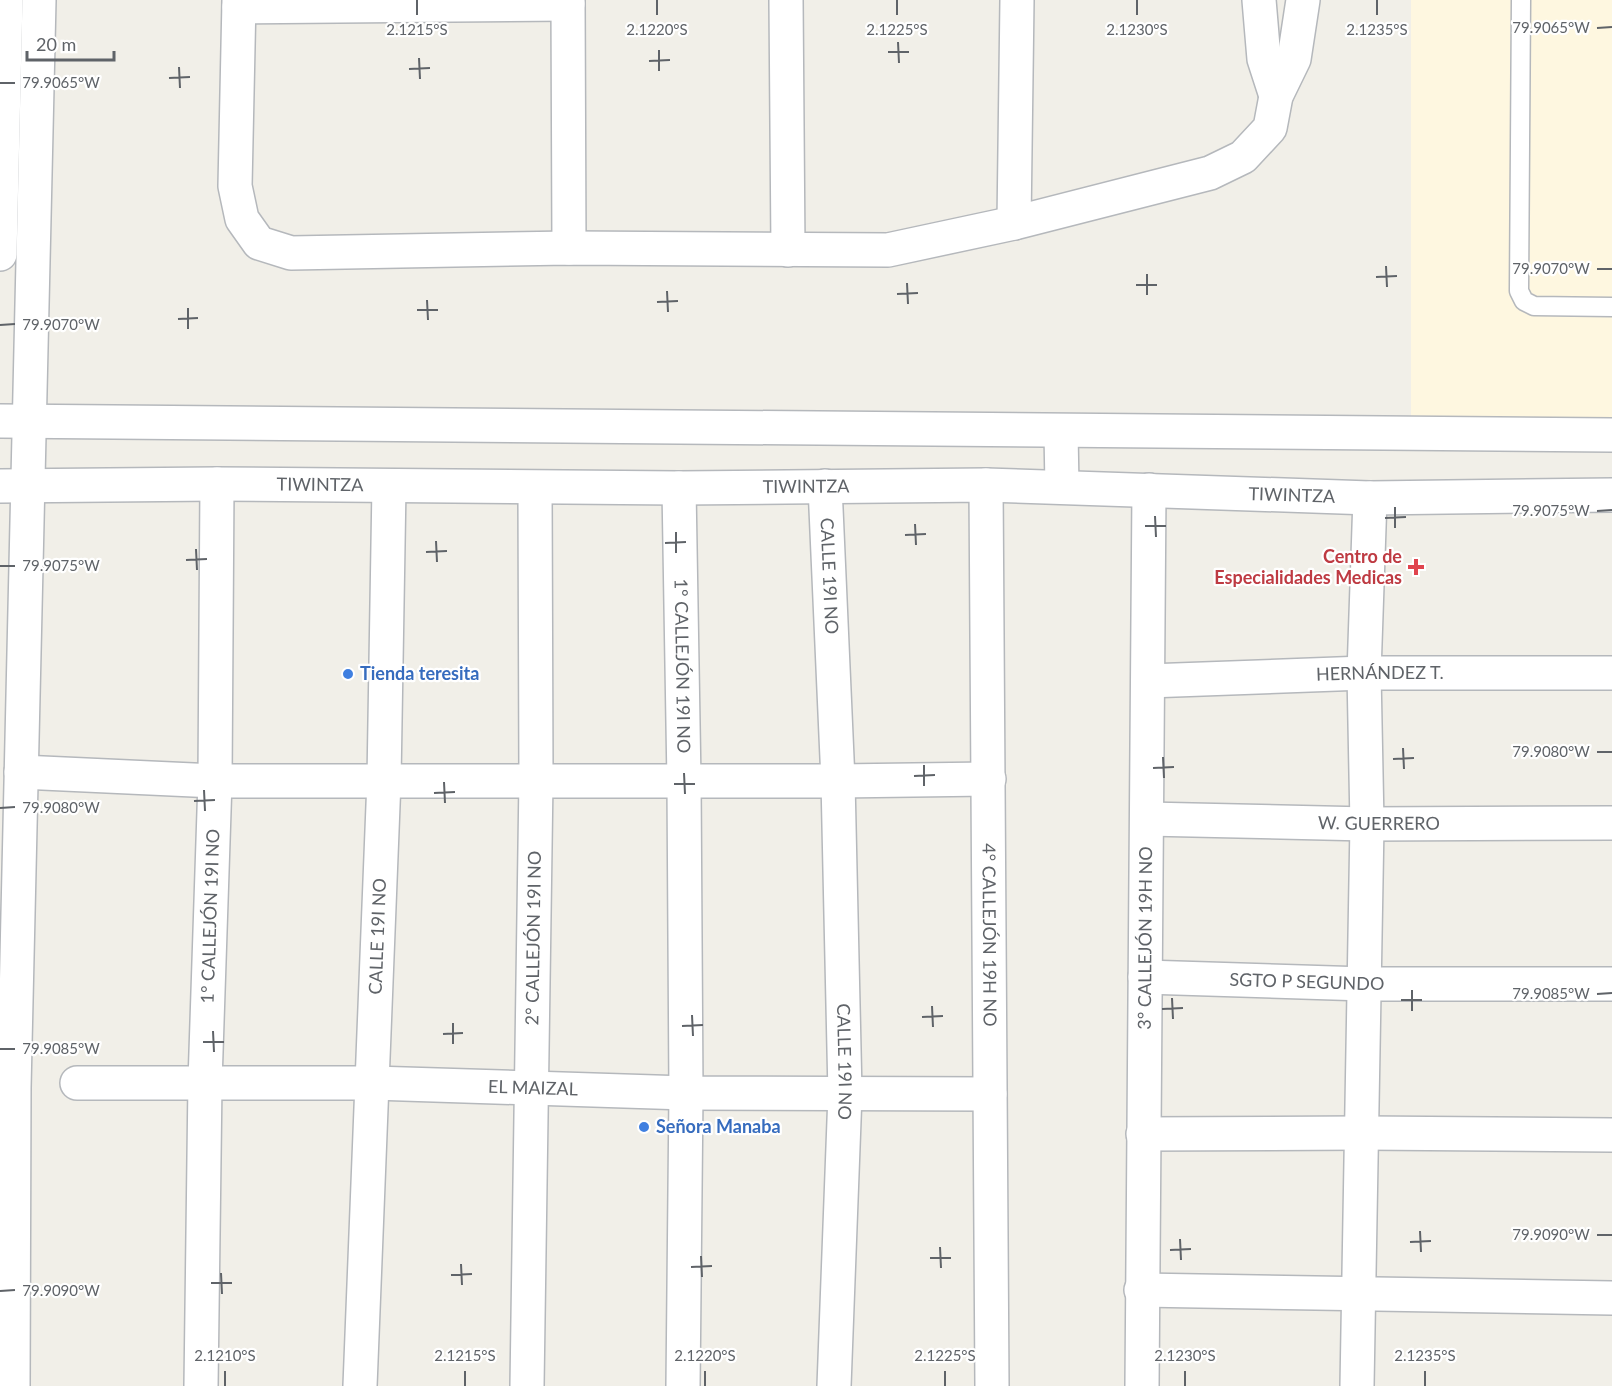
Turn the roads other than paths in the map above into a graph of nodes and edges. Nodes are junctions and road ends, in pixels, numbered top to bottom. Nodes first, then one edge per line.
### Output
1 (6, 0) edge
2 (39, 0) edge
3 (786, 0) edge
4 (1017, 0) edge
5 (1259, 0) edge
6 (1303, 0) edge
7 (1521, 0) edge
8 (568, 2) edge
9 (239, 3) edge
10 (1276, 96) junction
11 (1014, 223) junction
12 (569, 248) junction
13 (788, 250) junction
14 (0, 254) edge
15 (1612, 307) edge
16 (15, 421) edge
17 (1061, 432) junction
18 (1612, 435) edge
19 (217, 484) junction
20 (986, 485) junction
21 (14, 486) edge
22 (389, 486) junction
23 (825, 486) junction
24 (1062, 487) junction
25 (535, 488) junction
26 (679, 488) junction
27 (1149, 490) junction
28 (1612, 495) edge
29 (1370, 498) junction
30 (1364, 673) junction
31 (1612, 673) edge
32 (1148, 681) junction
33 (21, 772) junction
34 (989, 779) junction
35 (384, 780) junction
36 (536, 780) junction
37 (215, 781) junction
38 (684, 782) junction
39 (838, 782) junction
40 (1147, 819) junction
41 (1612, 823) edge
42 (1367, 824) junction
43 (1145, 977) junction
44 (1365, 984) junction
45 (1612, 984) edge
46 (205, 1082) junction
47 (77, 1083) dead end
48 (373, 1083) junction
49 (533, 1087) junction
50 (686, 1093) junction
51 (845, 1094) junction
52 (990, 1094) junction
53 (1363, 1133) junction
54 (1143, 1134) junction
55 (1612, 1135) edge
56 (1141, 1290) junction
57 (1359, 1293) junction
58 (1612, 1298) edge
59 (13, 1386) edge
60 (201, 1386) edge
61 (360, 1386) edge
62 (527, 1386) edge
63 (683, 1386) edge
64 (834, 1386) edge
65 (992, 1386) edge
66 (1142, 1386) edge
67 (1357, 1386) edge

1 - 14 street
2 - 16 street
3 - 13 street
4 - 11 street
5 - 10 street
6 - 10 street
7 - 15 lane
8 - 9 street
8 - 12 street
9 - 12 street
10 - 11 street
11 - 13 street
12 - 13 street
16 - 17 street
16 - 21 street
17 - 18 street
17 - 24 street
19 - 21 street, TIWINTZA
19 - 22 street, TIWINTZA
19 - 37 street, 1° CALLEJÓN 19I NO
20 - 23 street, TIWINTZA
20 - 24 street, TIWINTZA
20 - 34 street, 4° CALLEJÓN 19H NO
21 - 33 street
22 - 25 street, TIWINTZA
22 - 35 street, CALLE 19I NO
23 - 26 street, TIWINTZA
23 - 39 street, CALLE 19I NO
24 - 27 street, TIWINTZA
25 - 26 street, TIWINTZA
25 - 36 street, 2° CALLEJÓN 19I NO
26 - 38 street, 1° CALLEJÓN 19I NO
27 - 29 street, TIWINTZA
27 - 32 street, 3° CALLEJÓN 19H NO
28 - 29 street, TIWINTZA
29 - 30 street
30 - 31 street, HERNÁNDEZ T.
30 - 32 street, HERNÁNDEZ T.
30 - 42 street
32 - 40 street, 3° CALLEJÓN 19H NO
33 - 37 street
33 - 59 street
34 - 39 street
34 - 52 street, 4° CALLEJÓN 19H NO
35 - 36 street
35 - 37 street
35 - 48 street, CALLE 19I NO
36 - 38 street
36 - 49 street, 2° CALLEJÓN 19I NO
37 - 46 street, 1° CALLEJÓN 19I NO
38 - 39 street
38 - 50 street, 1° CALLEJÓN 19I NO
39 - 51 street, CALLE 19I NO
40 - 42 street, W. GUERRERO
40 - 43 street, 3° CALLEJÓN 19H NO
41 - 42 street, W. GUERRERO
42 - 44 street
43 - 44 street, SGTO P SEGUNDO
43 - 54 street, 3° CALLEJÓN 19H NO
44 - 45 street, SGTO P SEGUNDO
44 - 53 street
46 - 47 street, EL MAIZAL
46 - 48 street, EL MAIZAL
46 - 60 street, 1° CALLEJÓN 19I NO
48 - 49 street, EL MAIZAL
48 - 61 street, CALLE 19I NO
49 - 50 street, EL MAIZAL
49 - 62 street, 2° CALLEJÓN 19I NO
50 - 51 street, EL MAIZAL
50 - 63 street, 1° CALLEJÓN 19I NO
51 - 52 street, EL MAIZAL
51 - 64 street, CALLE 19I NO
52 - 65 street, 4° CALLEJÓN 19H NO
53 - 54 street
53 - 55 street
53 - 57 street
54 - 56 street, 3° CALLEJÓN 19H NO
56 - 57 street
56 - 66 street, 3° CALLEJÓN 19H NO
57 - 58 street
57 - 67 street

